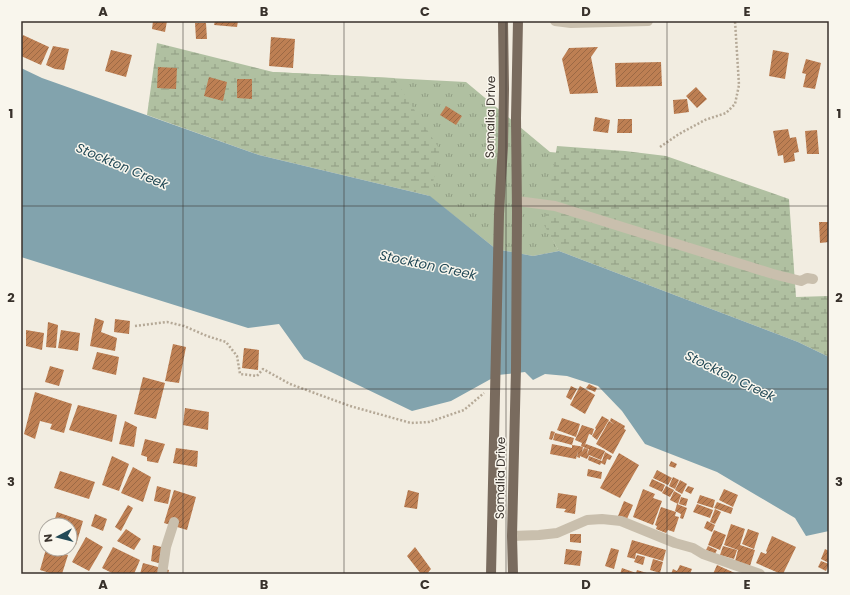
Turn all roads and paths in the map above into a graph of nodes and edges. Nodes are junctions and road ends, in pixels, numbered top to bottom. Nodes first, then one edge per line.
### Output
1 (503, 21) edge
2 (518, 21) edge
3 (555, 21) edge
4 (648, 21) edge
5 (735, 21) edge
6 (660, 147) dead end
7 (517, 201) junction
8 (812, 279) dead end
9 (135, 326) dead end
10 (495, 383) junction
11 (174, 522) dead end
12 (512, 536) junction
13 (162, 574) edge
14 (491, 574) edge
15 (513, 574) edge
16 (760, 574) edge

1 - 10 main road, Somalia Drive
2 - 7 main road
3 - 4 street
5 - 6 path
7 - 8 street
7 - 12 main road, Somalia Drive
9 - 10 path
10 - 14 main road, Somalia Drive
11 - 13 street
12 - 15 main road, Somalia Drive
12 - 16 street

